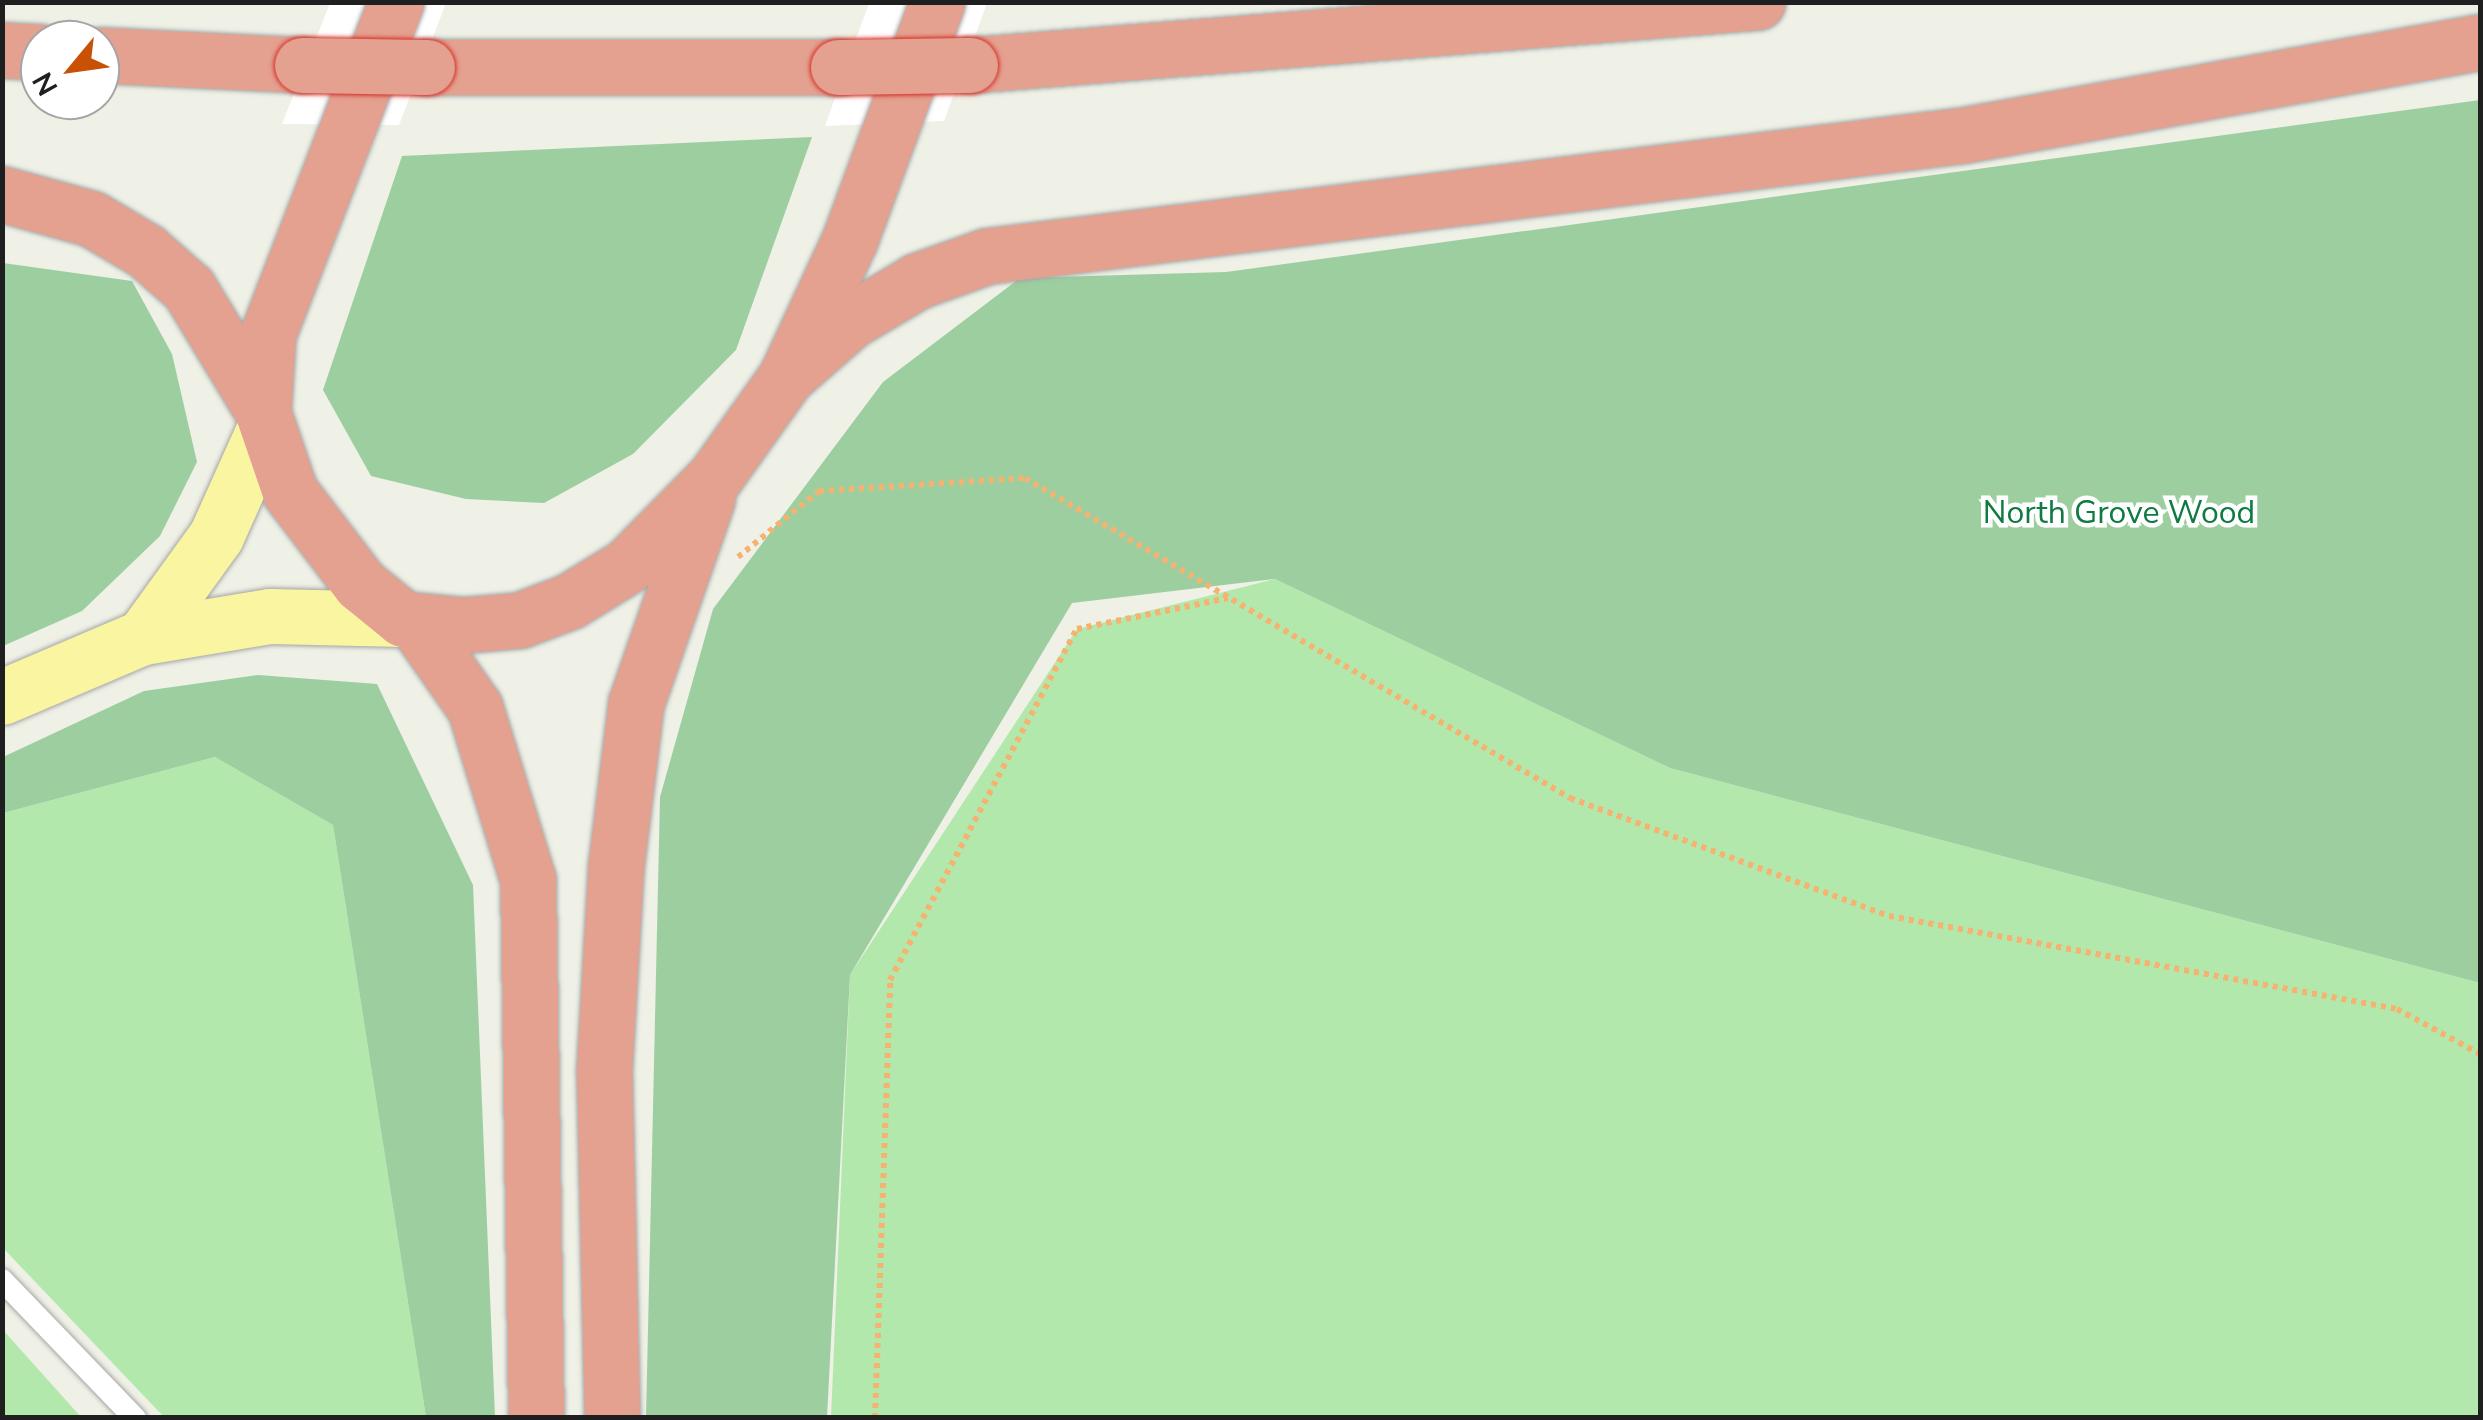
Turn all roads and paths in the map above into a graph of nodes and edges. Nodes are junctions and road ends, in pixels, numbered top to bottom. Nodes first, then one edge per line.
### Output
1 (396, 2) edge
2 (937, 2) edge
3 (1757, 2) edge
4 (2480, 42) edge
5 (120, 55) edge
6 (2, 194) edge
7 (786, 376) junction
8 (264, 420) junction
9 (714, 477) junction
10 (819, 492) dead end
11 (1230, 598) junction
12 (409, 621) junction
13 (142, 637) junction
14 (2, 697) edge
15 (2480, 1054) edge
16 (2, 1280) edge
17 (134, 1418) edge
18 (536, 1418) edge
19 (612, 1418) edge
20 (875, 1418) edge

1 - 8 highway
2 - 7 highway
3 - 5 highway, bridge
4 - 7 highway
6 - 8 highway
7 - 9 highway
8 - 12 highway
8 - 13 main road
9 - 12 highway
9 - 19 highway
10 - 11 path
11 - 15 path
11 - 20 path
12 - 13 main road
12 - 18 highway
13 - 14 main road
16 - 17 lane

